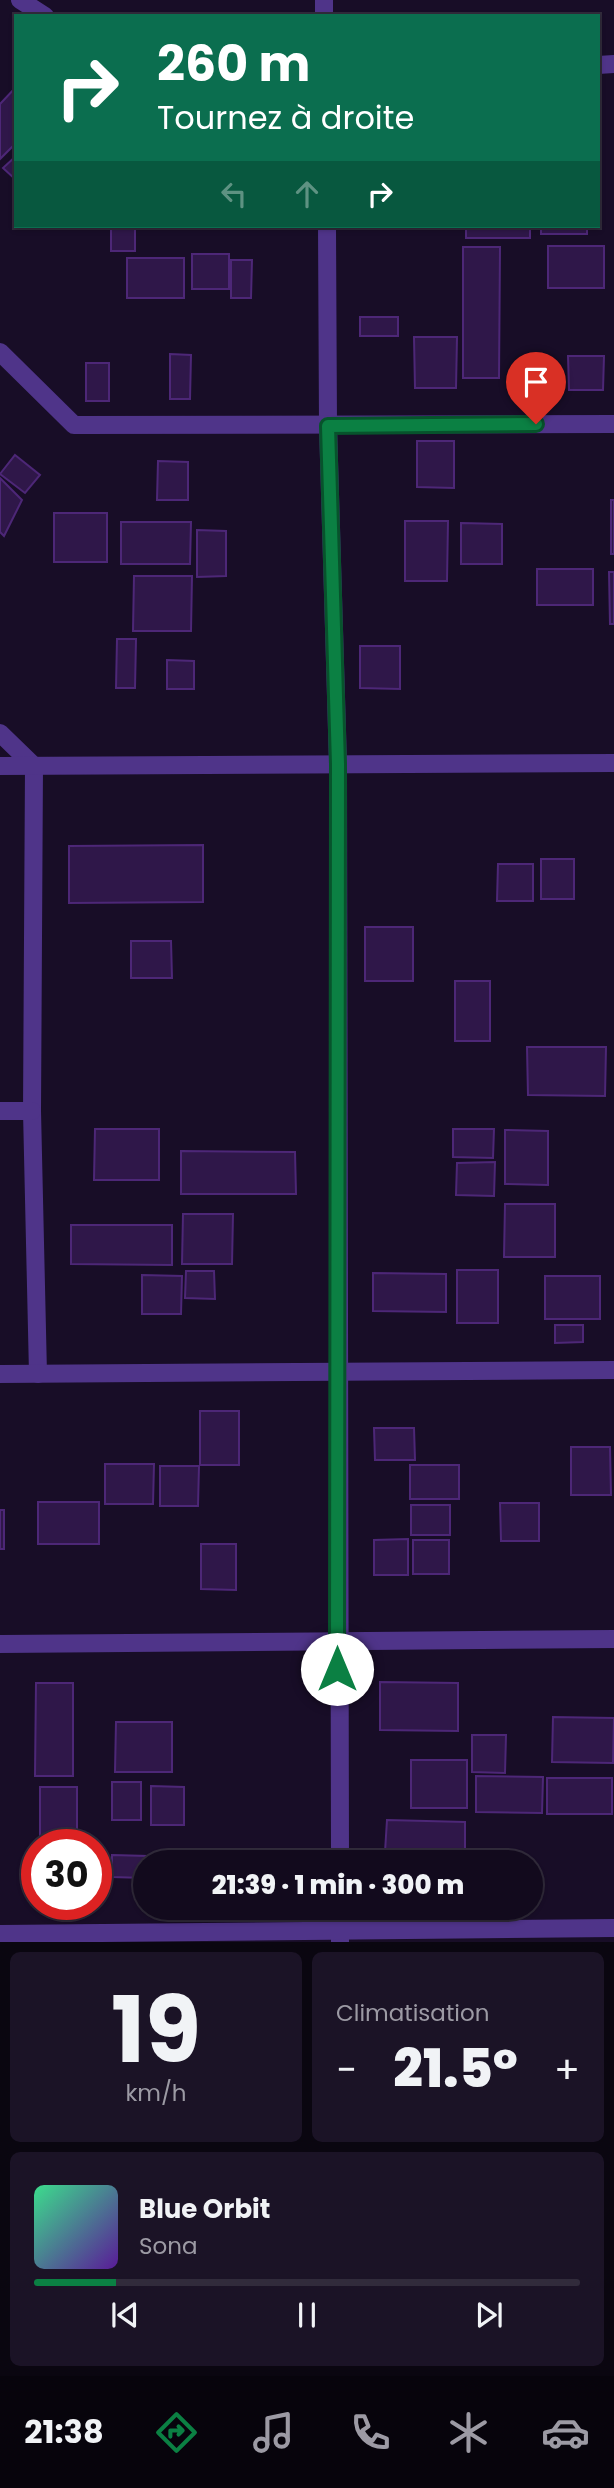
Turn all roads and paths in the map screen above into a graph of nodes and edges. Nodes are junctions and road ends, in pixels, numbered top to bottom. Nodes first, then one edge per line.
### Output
1 (20, 0) edge
2 (42, 14) edge
3 (327, 228) edge
4 (0, 352) edge
5 (614, 424) edge
6 (328, 426) junction
7 (0, 733) edge
8 (614, 763) edge
9 (338, 764) junction
10 (0, 766) edge
11 (34, 766) junction
12 (0, 1111) edge
13 (32, 1111) junction
14 (614, 1370) edge
15 (338, 1371) junction
16 (0, 1374) edge
17 (38, 1374) junction
18 (614, 1639) edge
19 (337, 1642) junction
20 (0, 1644) edge
21 (340, 1850) edge
22 (614, 1928) edge
23 (0, 1934) edge
24 (340, 1936) edge
25 (46, 1938) edge

1 - 2 street
3 - 6 street
4 - 6 street
5 - 6 street
6 - 9 street
7 - 11 street
8 - 9 street
9 - 11 street
9 - 15 street
10 - 11 street
11 - 13 street
12 - 13 street
13 - 17 street
14 - 15 street
15 - 17 street
15 - 19 street
16 - 17 street
18 - 19 street
19 - 20 street
19 - 21 street
22 - 24 street
23 - 25 street
24 - 25 street

